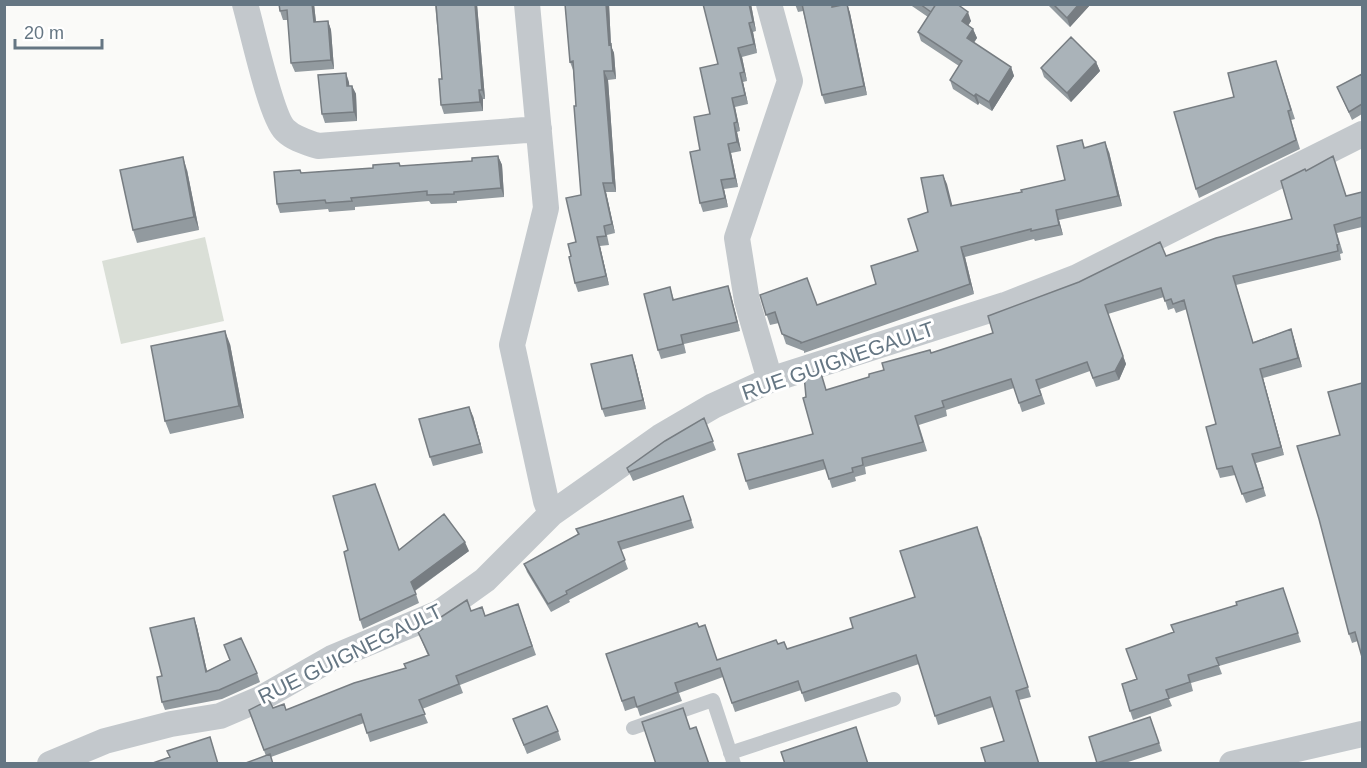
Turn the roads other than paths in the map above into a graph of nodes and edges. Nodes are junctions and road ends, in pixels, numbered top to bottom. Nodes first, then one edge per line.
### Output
1 (245, 4) edge
2 (527, 4) edge
3 (769, 4) edge
4 (539, 129) junction
5 (1362, 134) edge
6 (770, 380) junction
7 (551, 514) junction
8 (894, 699) dead end
9 (633, 728) dead end
10 (1362, 734) edge
11 (732, 758) edge
12 (50, 764) edge
13 (1232, 764) edge

1 - 4 street
2 - 4 street
3 - 6 street
4 - 7 street
5 - 6 street, RUE GUIGNEGAULT
6 - 7 street, RUE GUIGNEGAULT
7 - 12 street, RUE GUIGNEGAULT
8 - 11 lane
9 - 11 lane
10 - 13 street

